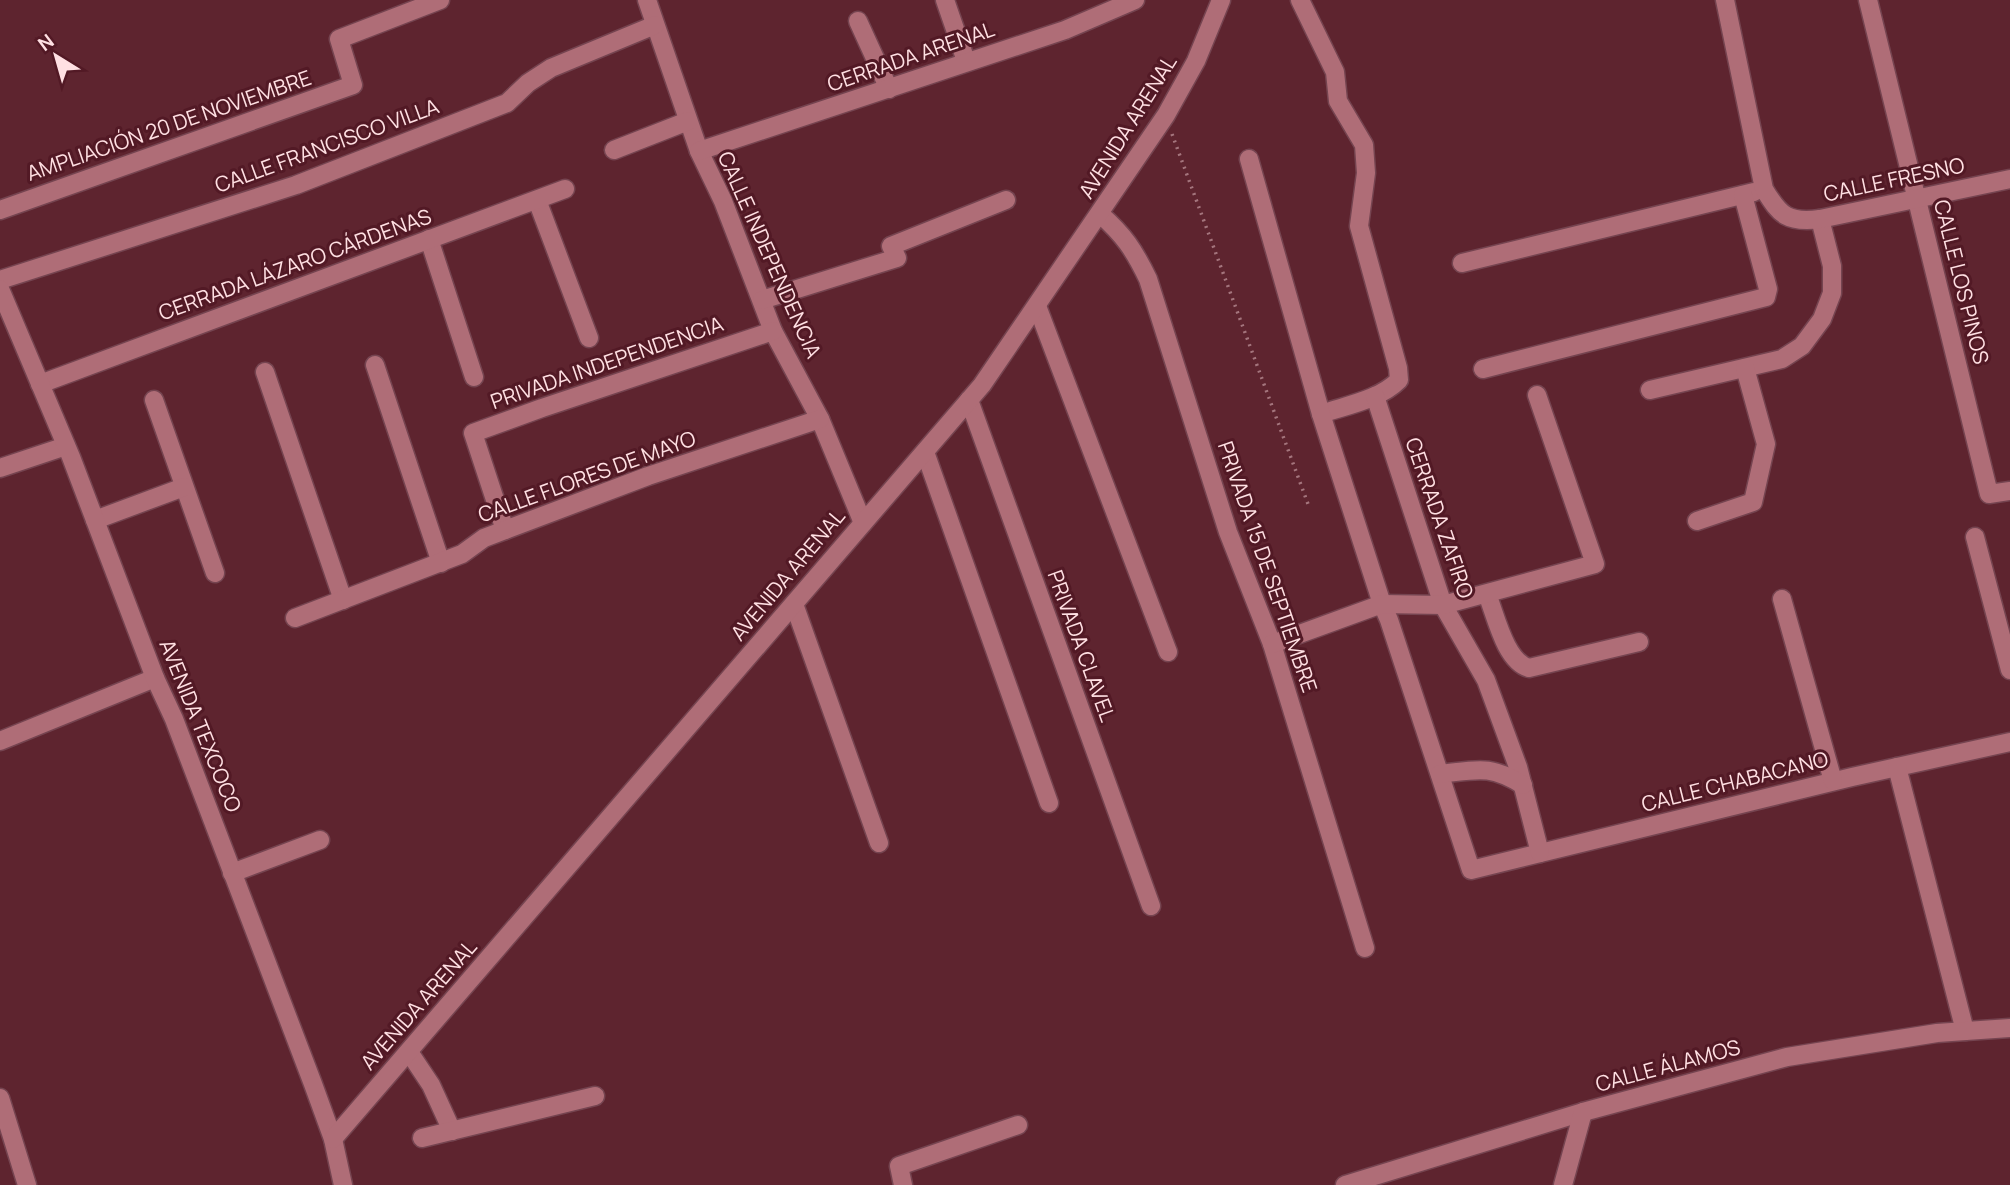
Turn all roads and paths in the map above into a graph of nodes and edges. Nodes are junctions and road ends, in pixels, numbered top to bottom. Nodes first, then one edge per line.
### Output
1 (440, 0) edge
2 (647, 0) edge
3 (945, 0) edge
4 (1135, 0) edge
5 (1221, 0) edge
6 (1300, 0) edge
7 (1725, 0) edge
8 (1868, 0) edge
9 (858, 21) dead end
10 (655, 25) junction
11 (966, 61) junction
12 (889, 89) junction
13 (1166, 115) junction
14 (688, 121) junction
15 (614, 150) dead end
16 (699, 152) junction
17 (1249, 159) dead end
18 (2010, 179) edge
19 (565, 189) dead end
20 (1765, 189) junction
21 (1743, 195) junction
22 (1916, 199) junction
23 (537, 200) junction
24 (1006, 200) dead end
25 (0, 210) edge
26 (1100, 214) junction
27 (1820, 219) junction
28 (429, 239) junction
29 (1462, 263) dead end
30 (0, 280) edge
31 (0, 289) edge
32 (762, 300) junction
33 (1037, 306) junction
34 (773, 331) junction
35 (589, 338) dead end
36 (375, 365) dead end
37 (1745, 368) junction
38 (1483, 369) dead end
39 (265, 372) dead end
40 (474, 377) dead end
41 (40, 384) junction
42 (1650, 390) dead end
43 (1536, 395) dead end
44 (1374, 396) junction
45 (154, 400) dead end
46 (969, 400) junction
47 (1321, 414) junction
48 (820, 419) junction
49 (66, 446) junction
50 (925, 452) junction
51 (0, 468) edge
52 (184, 486) junction
53 (2010, 491) edge
54 (1308, 504) dead end
55 (95, 520) junction
56 (1697, 521) dead end
57 (863, 523) junction
58 (505, 530) junction
59 (1975, 537) dead end
60 (441, 563) junction
61 (215, 572) dead end
62 (1487, 594) junction
63 (1782, 599) dead end
64 (343, 600) junction
65 (794, 604) junction
66 (1381, 604) junction
67 (1443, 605) junction
68 (295, 618) dead end
69 (1639, 642) dead end
70 (1272, 644) junction
71 (1168, 652) dead end
72 (2010, 670) edge
73 (155, 678) junction
74 (0, 741) edge
75 (2010, 741) edge
76 (1897, 767) junction
77 (1440, 774) junction
78 (1833, 781) junction
79 (1523, 785) junction
80 (1049, 803) dead end
81 (320, 840) dead end
82 (879, 843) dead end
83 (1540, 853) junction
84 (232, 873) junction
85 (1151, 906) dead end
86 (1365, 948) dead end
87 (2010, 1028) edge
88 (1965, 1031) junction
89 (409, 1052) junction
90 (595, 1096) dead end
91 (0, 1098) edge
92 (1583, 1112) junction
93 (1018, 1125) dead end
94 (452, 1131) junction
95 (333, 1139) junction
96 (422, 1139) dead end
97 (27, 1185) edge
98 (343, 1185) edge
99 (903, 1185) edge
100 (1345, 1185) edge
101 (1563, 1185) edge

1 - 25 street, AMPLIACIÓN 20 DE NOVIEMBRE
2 - 10 street, CALLE INDEPENDENCIA
3 - 11 street
4 - 11 street, CERRADA ARENAL
5 - 13 street, AVENIDA ARENAL
6 - 44 street
7 - 20 street
8 - 22 street, CALLE LOS PINOS
9 - 12 street
10 - 14 street, CALLE INDEPENDENCIA
10 - 30 street, CALLE FRANCISCO VILLA
11 - 12 street, CERRADA ARENAL
12 - 16 street, CERRADA ARENAL
13 - 26 street, AVENIDA ARENAL
13 - 54 path
14 - 15 street
14 - 16 street, CALLE INDEPENDENCIA
16 - 32 street, CALLE INDEPENDENCIA
17 - 47 street
18 - 22 street, CALLE FRESNO
19 - 23 street, CERRADA LÁZARO CÁRDENAS
20 - 21 street
20 - 27 street, CALLE FRESNO
21 - 29 street
21 - 38 street
22 - 27 street, CALLE FRESNO
22 - 53 street, CALLE LOS PINOS
23 - 28 street, CERRADA LÁZARO CÁRDENAS
23 - 35 street
24 - 32 street
26 - 33 street, AVENIDA ARENAL
26 - 70 street, PRIVADA 15 DE SEPTIEMBRE
27 - 37 street
28 - 40 street
28 - 41 street, CERRADA LÁZARO CÁRDENAS
31 - 41 street, AVENIDA TEXCOCO
32 - 34 street, CALLE INDEPENDENCIA
33 - 46 street, AVENIDA ARENAL
33 - 71 street
34 - 48 street, CALLE INDEPENDENCIA
34 - 58 street, PRIVADA INDEPENDENCIA
36 - 60 street
37 - 42 street
37 - 56 street
39 - 64 street
41 - 49 street, AVENIDA TEXCOCO
43 - 62 street
44 - 47 street
44 - 67 street, CERRADA ZAFIRO
45 - 52 street
46 - 50 street, AVENIDA ARENAL
46 - 85 street, PRIVADA CLAVEL
47 - 66 street
48 - 57 street, CALLE INDEPENDENCIA
48 - 58 street, CALLE FLORES DE MAYO
49 - 51 street
49 - 55 street, AVENIDA TEXCOCO
50 - 57 street, AVENIDA ARENAL
50 - 80 street
52 - 55 street
52 - 61 street
55 - 73 street, AVENIDA TEXCOCO
57 - 65 street, AVENIDA ARENAL
58 - 60 street, CALLE FLORES DE MAYO
59 - 72 street
60 - 64 street, CALLE FLORES DE MAYO
62 - 67 street
62 - 69 street
63 - 78 street
64 - 68 street, CALLE FLORES DE MAYO
65 - 82 street
65 - 89 street, AVENIDA ARENAL
66 - 67 street
66 - 70 street
66 - 77 street
67 - 79 street, CERRADA ZAFIRO
70 - 86 street, PRIVADA 15 DE SEPTIEMBRE
73 - 74 street
73 - 84 street, AVENIDA TEXCOCO
75 - 76 street, CALLE CHABACANO
76 - 78 street, CALLE CHABACANO
76 - 88 street
77 - 79 street
77 - 83 street, CALLE CHABACANO
78 - 83 street, CALLE CHABACANO
79 - 83 street, CERRADA ZAFIRO
81 - 84 street
84 - 95 street, AVENIDA TEXCOCO
87 - 88 street, CALLE ÁLAMOS
88 - 92 street, CALLE ÁLAMOS
89 - 94 street
89 - 95 street, AVENIDA ARENAL
90 - 94 street
91 - 97 street
92 - 100 street, CALLE ÁLAMOS
92 - 101 street
93 - 99 street
94 - 96 street
95 - 98 street, AVENIDA TEXCOCO

